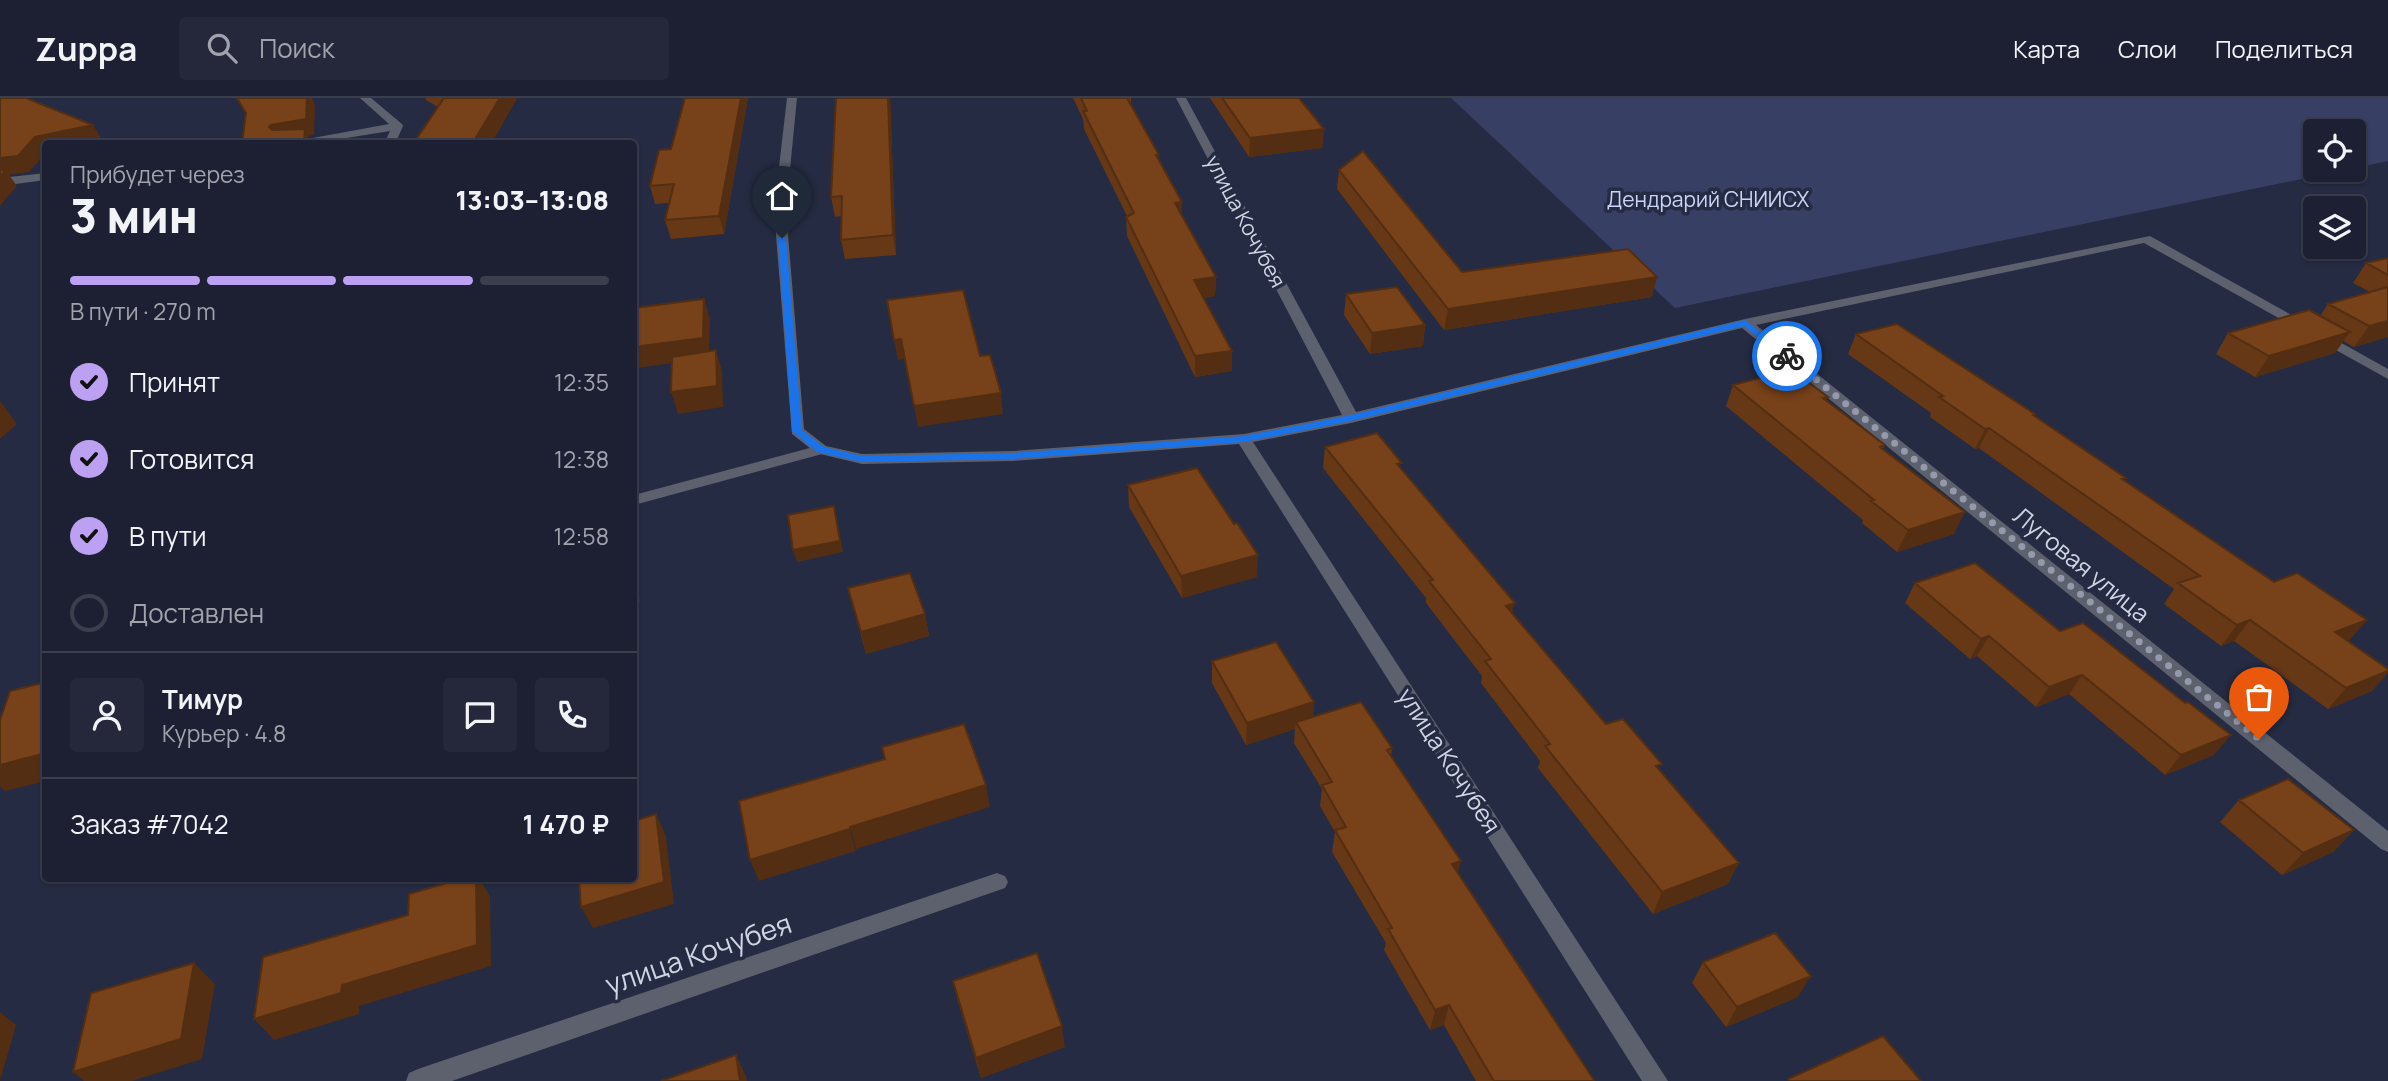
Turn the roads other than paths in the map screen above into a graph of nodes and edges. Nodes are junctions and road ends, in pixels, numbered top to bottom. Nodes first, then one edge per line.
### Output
1 (365, 98) edge
2 (792, 98) edge
3 (1181, 98) edge
4 (398, 126) junction
5 (310, 140) edge
6 (391, 140) edge
7 (42, 177) edge
8 (0, 182) edge
9 (1745, 323) junction
10 (2388, 376) edge
11 (1351, 418) junction
12 (1244, 439) junction
13 (821, 450) junction
14 (637, 499) edge
15 (2388, 843) edge
16 (997, 882) dead end
17 (418, 1081) edge
18 (1656, 1081) edge

1 - 4 street
2 - 13 street
3 - 11 street, улица Кочубея
4 - 5 street
4 - 6 street
7 - 8 street
9 - 10 street
9 - 11 street
9 - 15 street, Луговая улица
11 - 12 street
12 - 13 street
12 - 18 street, улица Кочубея
13 - 14 street
16 - 17 street, улица Кочубея

